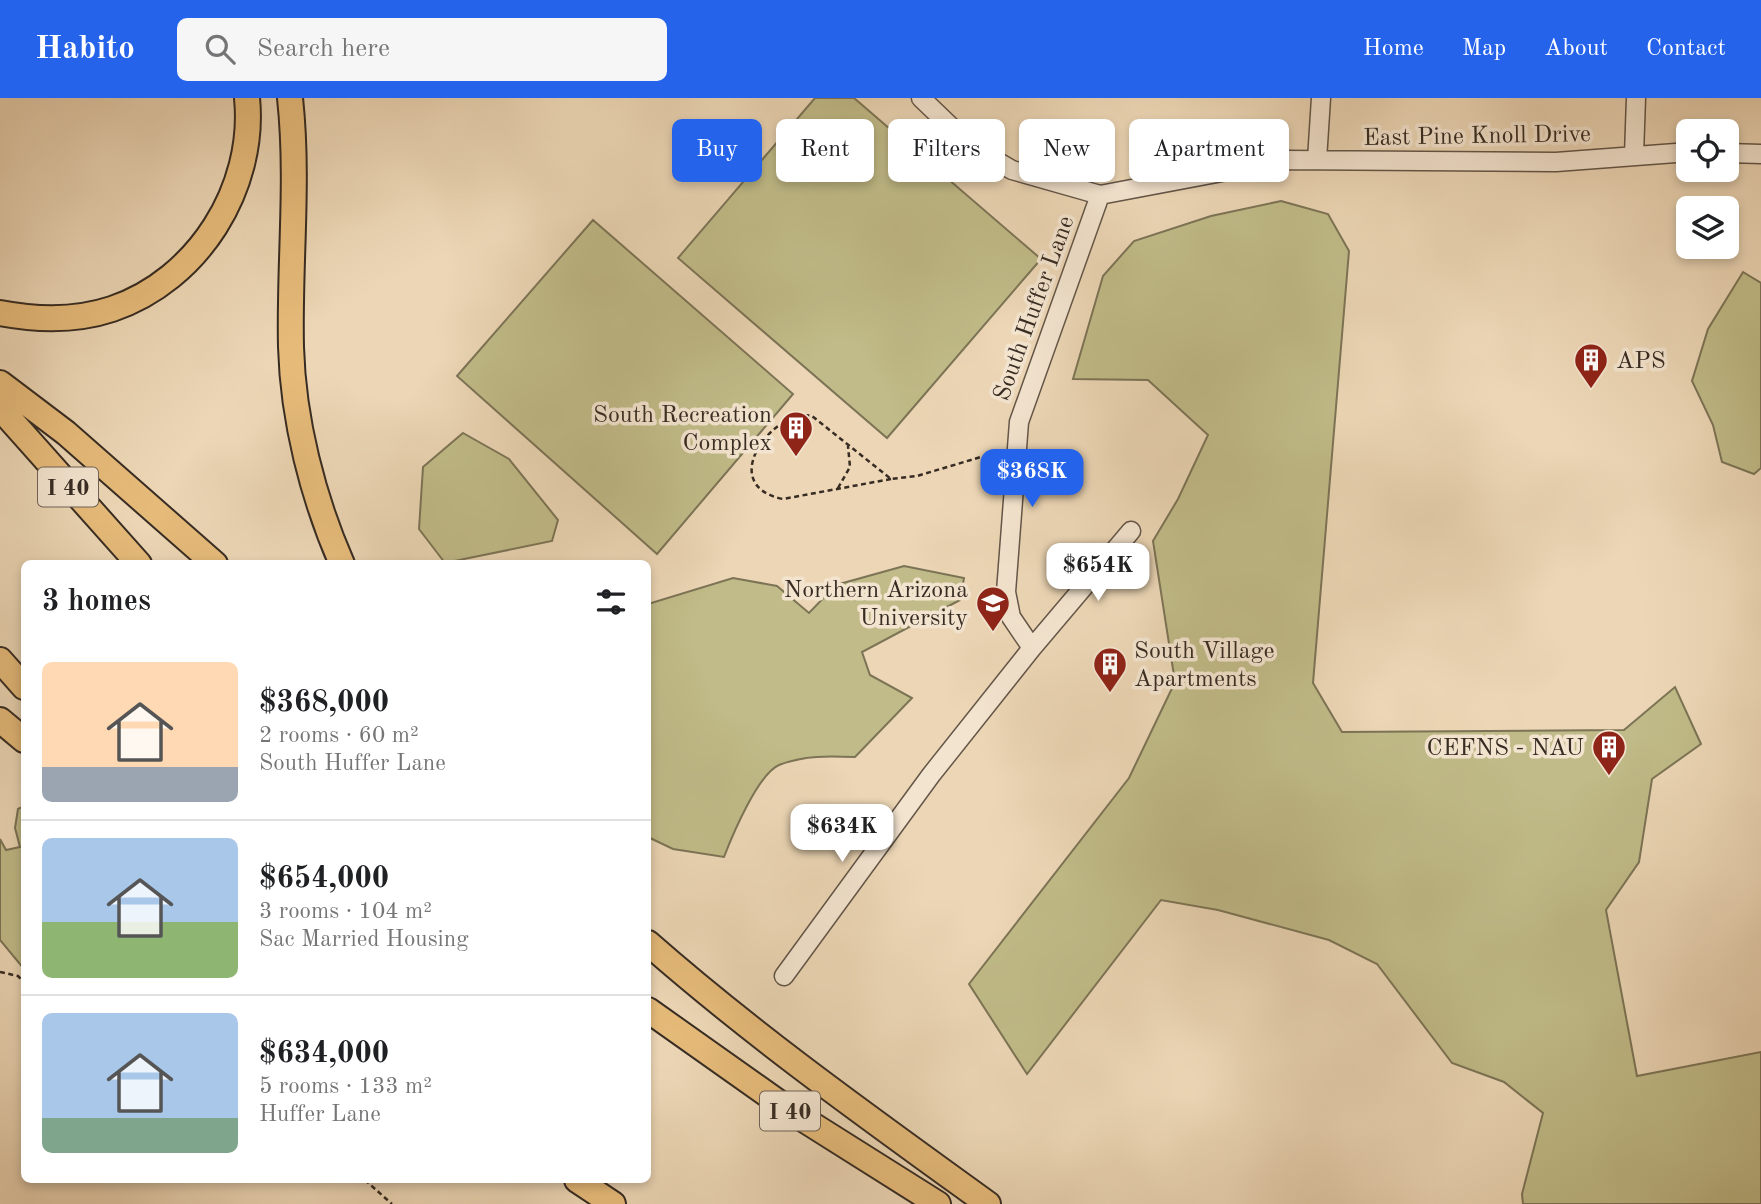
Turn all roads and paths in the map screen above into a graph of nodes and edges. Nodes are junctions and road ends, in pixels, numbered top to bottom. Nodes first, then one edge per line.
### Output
1 (247, 98) edge
2 (290, 98) edge
3 (921, 98) edge
4 (1321, 98) edge
5 (1636, 98) edge
6 (1676, 153) edge
7 (1739, 153) edge
8 (1761, 154) edge
9 (1634, 155) junction
10 (1317, 160) junction
11 (1100, 194) junction
12 (0, 313) edge
13 (0, 383) edge
14 (0, 408) edge
15 (848, 446) junction
16 (1017, 446) junction
17 (891, 479) junction
18 (838, 488) junction
19 (1131, 531) dead end
20 (135, 560) edge
21 (211, 560) edge
22 (340, 560) edge
23 (1032, 648) junction
24 (0, 660) edge
25 (21, 684) edge
26 (0, 720) edge
27 (21, 738) edge
28 (651, 945) edge
29 (0, 972) edge
30 (784, 976) dead end
31 (21, 979) edge
32 (651, 1012) edge
33 (368, 1183) edge
34 (582, 1183) edge
35 (392, 1204) edge
36 (613, 1204) edge
37 (938, 1204) edge
38 (988, 1204) edge

1 - 12 highway
2 - 22 highway
3 - 11 street
4 - 10 street
5 - 9 street
6 - 9 street, East Pine Knoll Drive
7 - 8 street
9 - 10 street, East Pine Knoll Drive
10 - 11 street, East Pine Knoll Drive
11 - 16 street, South Huffer Lane
13 - 21 highway
14 - 20 highway, I 40
15 - 17 path
15 - 18 path
15 - 18 path
16 - 17 path
16 - 23 street, South Huffer Lane
17 - 18 path
19 - 23 street
23 - 30 street
24 - 25 highway
26 - 27 highway
28 - 38 highway
29 - 31 path
32 - 37 highway, I 40
33 - 35 path
34 - 36 highway

